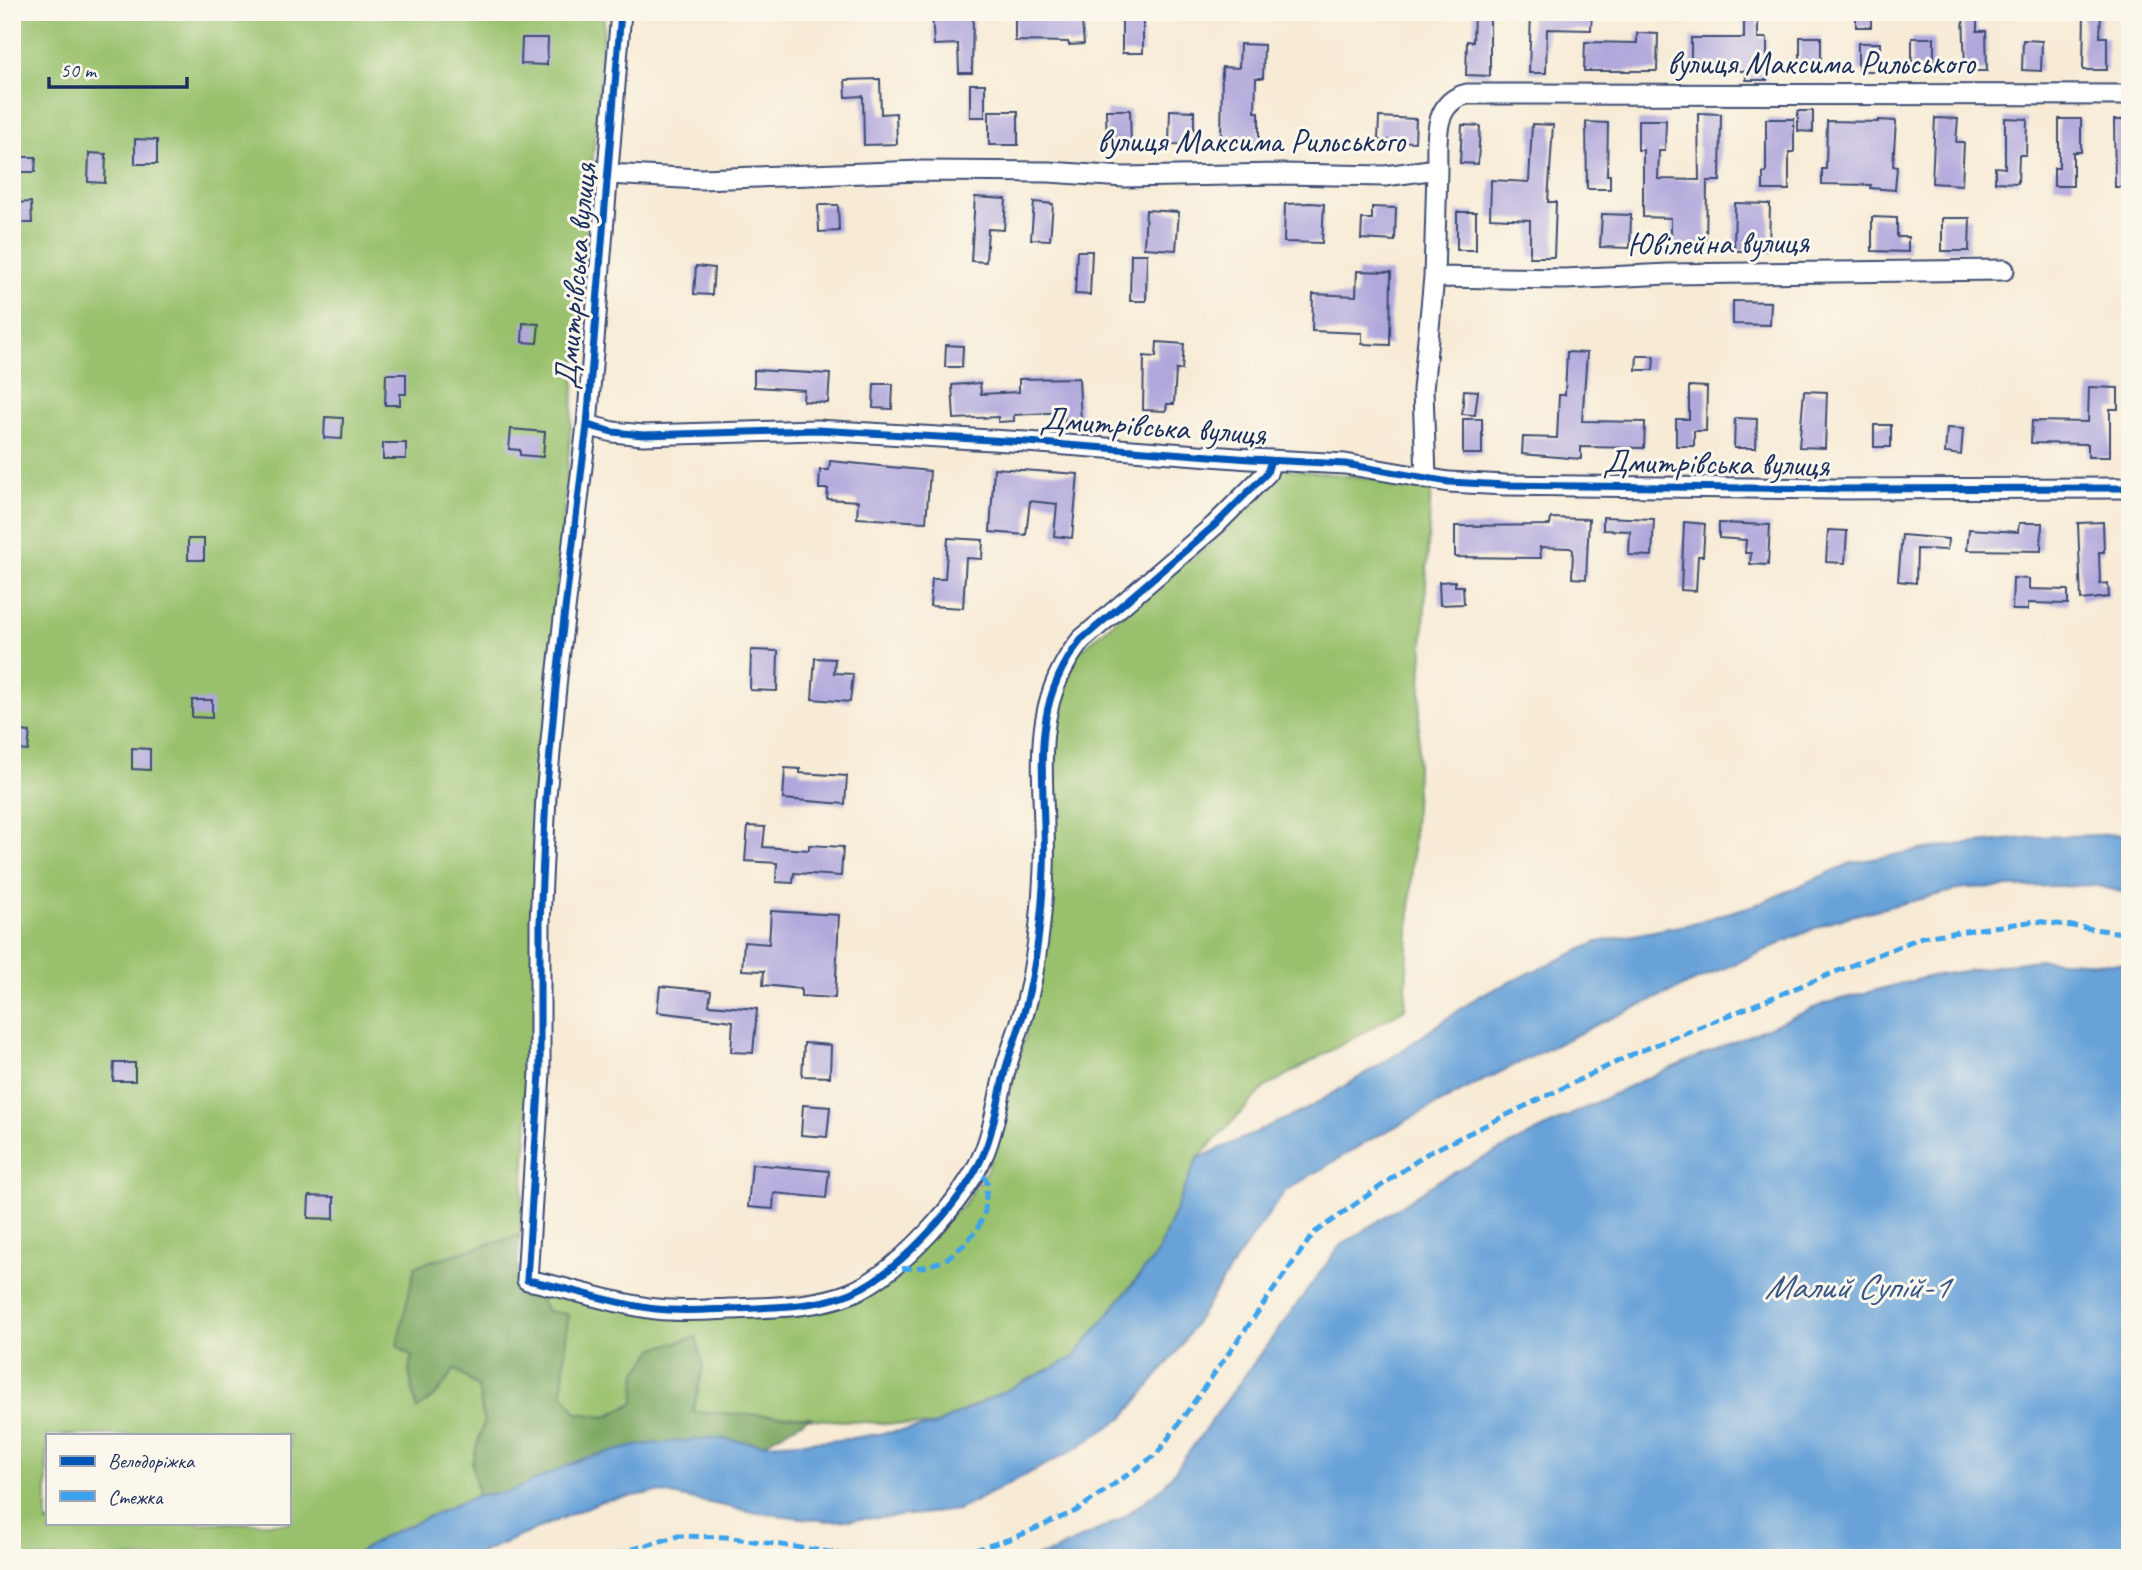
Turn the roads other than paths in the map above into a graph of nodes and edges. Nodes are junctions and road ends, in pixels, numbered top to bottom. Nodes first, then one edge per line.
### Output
1 (621, 12) edge
2 (2130, 95) edge
3 (1437, 169) junction
4 (608, 174) junction
5 (2004, 270) dead end
6 (1434, 277) junction
7 (587, 425) junction
8 (1271, 460) junction
9 (1426, 479) junction
10 (2130, 488) edge

1 - 4 street, Дмитрівська вулиця
2 - 3 street, вулиця Максима Рильського
3 - 4 street, вулиця Максима Рильського
3 - 6 street
4 - 7 street, Дмитрівська вулиця
5 - 6 street, Ювілейна вулиця
6 - 9 street
7 - 8 street, Дмитрівська вулиця
7 - 8 street
8 - 9 street, Дмитрівська вулиця
9 - 10 street, Дмитрівська вулиця

